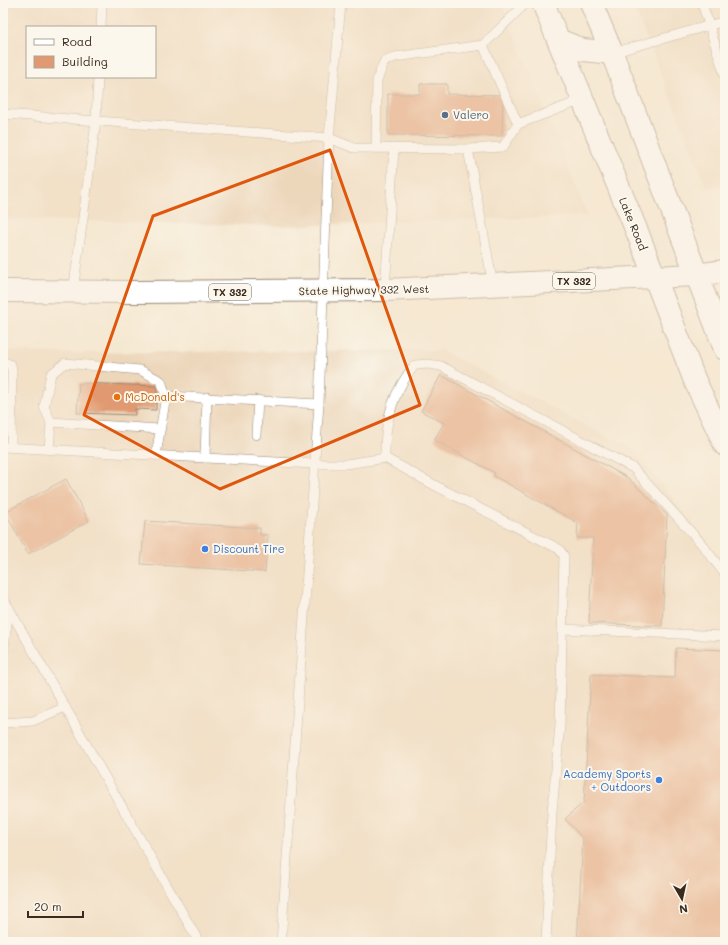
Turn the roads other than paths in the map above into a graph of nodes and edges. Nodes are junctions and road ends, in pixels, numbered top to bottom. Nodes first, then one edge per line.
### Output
1 (102, 3) edge
2 (341, 3) edge
3 (526, 3) edge
4 (543, 3) edge
5 (591, 3) edge
6 (702, 3) edge
7 (725, 21) edge
8 (101, 26) edge
9 (708, 26) junction
10 (558, 40) junction
11 (483, 46) junction
12 (612, 53) junction
13 (725, 76) edge
14 (98, 78) edge
15 (582, 100) junction
16 (3, 114) edge
17 (96, 121) junction
18 (518, 124) junction
19 (329, 138) junction
20 (376, 148) junction
21 (394, 148) junction
22 (468, 149) junction
23 (725, 271) edge
24 (696, 275) junction
25 (654, 277) junction
26 (494, 285) junction
27 (385, 290) junction
28 (3, 291) edge
29 (324, 291) junction
30 (73, 292) junction
31 (725, 348) edge
32 (3, 362) edge
33 (166, 396) junction
34 (207, 397) junction
35 (258, 400) junction
36 (7, 401) edge
37 (319, 404) junction
38 (51, 422) junction
39 (159, 429) junction
40 (256, 435) dead end
41 (725, 445) edge
42 (7, 447) edge
43 (49, 449) junction
44 (156, 455) junction
45 (205, 458) junction
46 (385, 458) junction
47 (315, 464) junction
48 (725, 574) edge
49 (3, 598) edge
50 (9, 608) junction
51 (562, 629) junction
52 (725, 636) edge
53 (3, 656) edge
54 (65, 707) junction
55 (3, 723) edge
56 (3, 941) edge
57 (8, 942) edge
58 (199, 942) edge
59 (281, 942) edge
60 (546, 942) edge

1 - 8 lane
2 - 19 lane
3 - 11 lane
4 - 10 street, Lake Road
5 - 12 street
6 - 9 lane
7 - 9 lane
9 - 12 lane
9 - 13 lane
10 - 12 street
10 - 15 street, Lake Road
11 - 18 lane
11 - 20 lane
12 - 24 street
14 - 17 lane
15 - 18 lane
15 - 25 street, Lake Road
16 - 17 lane
17 - 19 lane
17 - 30 lane
18 - 22 lane
19 - 20 lane
19 - 29 lane
20 - 21 lane
21 - 22 lane
21 - 27 lane
22 - 26 lane
23 - 24 street, State Highway 332 West / TX 332
24 - 25 street, State Highway 332 West / TX 332
24 - 31 street
25 - 26 street, State Highway 332 West / TX 332
25 - 41 street, Lake Road
26 - 27 street, State Highway 332 West / TX 332
27 - 29 street, State Highway 332 West / TX 332
28 - 30 street, State Highway 332 West / TX 332
29 - 30 street, State Highway 332 West / TX 332
29 - 37 lane
32 - 36 lane
33 - 34 lane
33 - 38 lane
33 - 39 lane
34 - 35 lane
34 - 45 lane
35 - 37 lane
35 - 40 lane
36 - 42 lane
37 - 47 lane
38 - 39 lane
38 - 43 lane
39 - 44 lane
42 - 43 lane
43 - 44 lane
44 - 45 lane
45 - 47 lane
46 - 47 lane
46 - 48 lane
46 - 51 lane
47 - 59 lane
49 - 50 lane
50 - 53 lane
50 - 54 lane
51 - 52 lane
51 - 60 lane
54 - 55 lane
54 - 58 lane
56 - 57 lane

